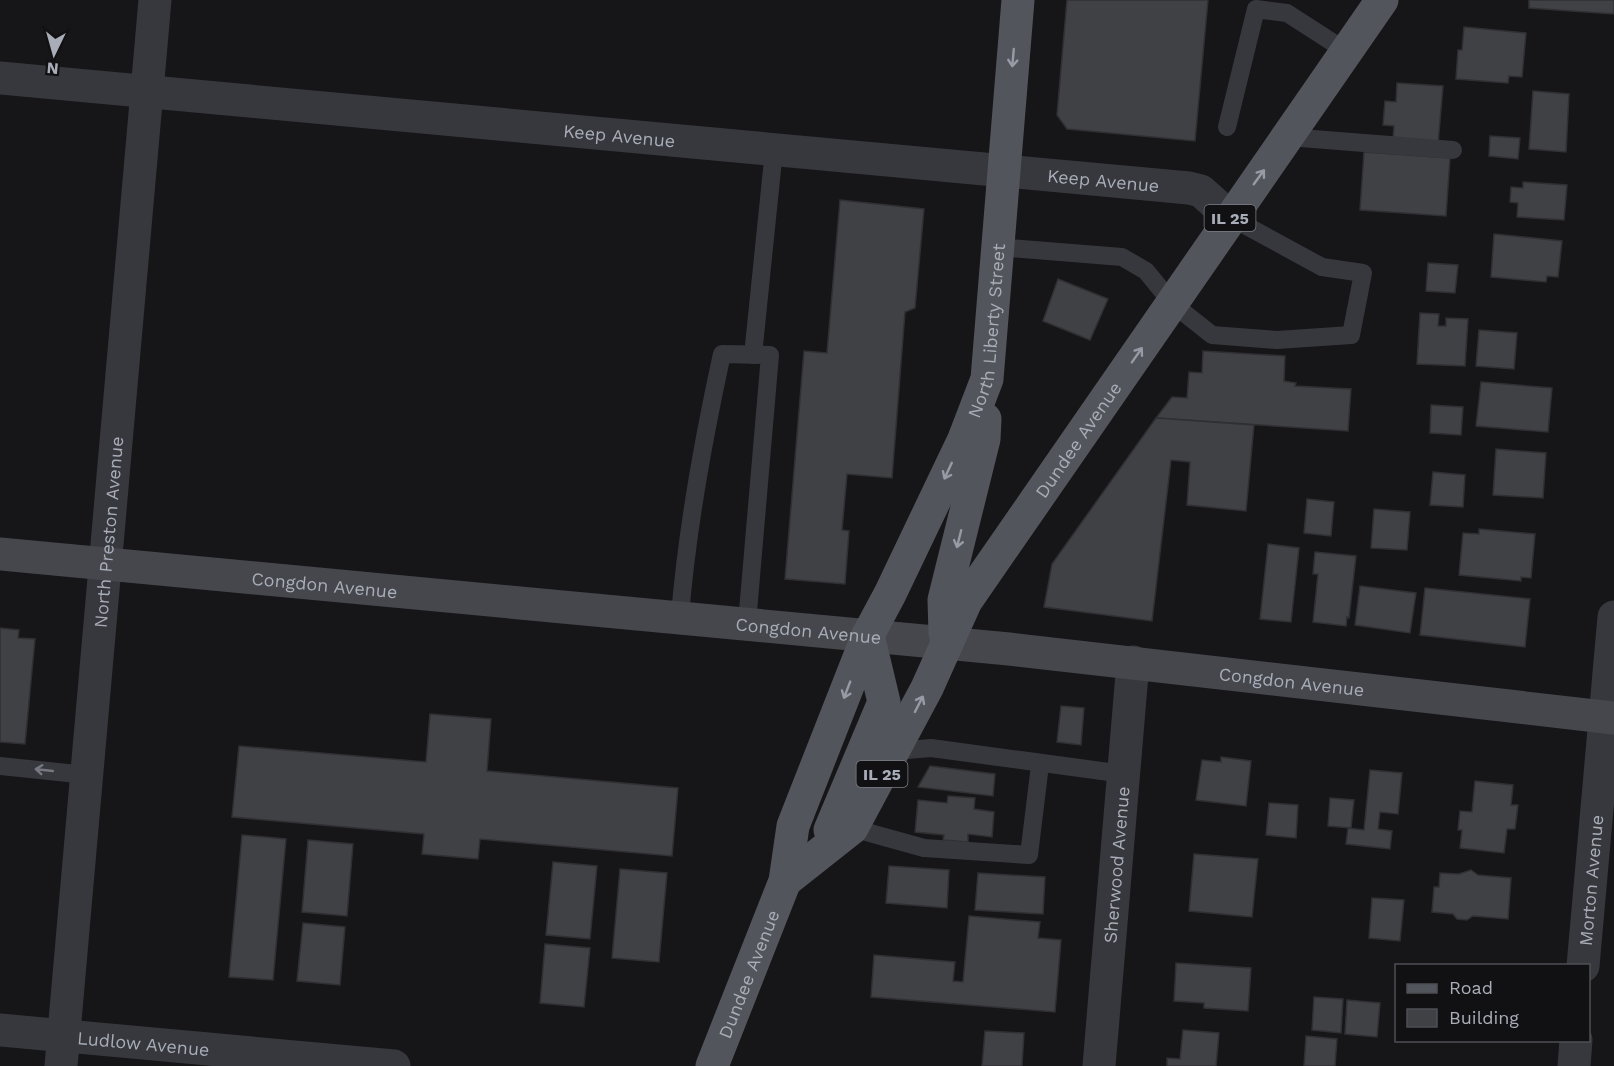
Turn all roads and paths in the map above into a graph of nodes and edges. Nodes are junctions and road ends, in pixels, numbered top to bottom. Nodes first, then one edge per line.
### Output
1 (155, 0) edge
2 (1018, 0) edge
3 (1382, 0) edge
4 (1346, 51) junction
5 (0, 78) edge
6 (146, 92) junction
7 (1227, 127) dead end
8 (1288, 137) junction
9 (774, 150) junction
10 (1453, 150) dead end
11 (1003, 173) junction
12 (1230, 217) junction
13 (997, 247) junction
14 (1173, 304) junction
15 (753, 354) junction
16 (987, 379) junction
17 (0, 554) edge
18 (105, 565) junction
19 (680, 616) junction
20 (1614, 617) edge
21 (747, 623) junction
22 (868, 635) junction
23 (945, 643) junction
24 (1133, 662) junction
25 (1610, 718) edge
26 (895, 751) junction
27 (1040, 765) junction
28 (0, 766) edge
29 (1124, 774) junction
30 (87, 775) junction
31 (852, 828) junction
32 (820, 854) junction
33 (785, 881) junction
34 (1583, 964) edge
35 (0, 1030) edge
36 (1576, 1042) edge
37 (63, 1051) edge
38 (394, 1066) edge
39 (712, 1066) edge
40 (1099, 1066) edge
41 (1574, 1066) edge

1 - 6 street, North Preston Avenue
2 -> 11 main road, North Liberty Street
3 - 4 main road, Dundee Avenue / IL 25
4 - 7 lane
4 - 8 main road, Dundee Avenue / IL 25
5 - 6 street, Keep Avenue
6 - 9 street, Keep Avenue
6 - 18 street, North Preston Avenue
8 - 10 lane
12 -> 8 main road, Dundee Avenue / IL 25
9 - 11 street, Keep Avenue
9 - 15 lane
11 - 12 street, Keep Avenue
11 - 13 main road, North Liberty Street
12 - 14 main road, Dundee Avenue / IL 25
12 - 14 lane
13 - 14 lane
13 - 16 main road, North Liberty Street
23 -> 14 main road, Dundee Avenue / IL 25
15 - 19 lane
15 - 21 lane
16 -> 22 main road, North Liberty Street
16 -> 23 main road
17 - 18 street, Congdon Avenue
18 - 19 street, Congdon Avenue
18 - 30 street, North Preston Avenue
19 - 21 street, Congdon Avenue
20 - 25 street, Morton Avenue
21 - 22 street, Congdon Avenue
22 - 23 street, Congdon Avenue
22 - 32 main road
22 -> 33 main road, Dundee Avenue
23 - 24 street, Congdon Avenue
26 -> 23 main road, Dundee Avenue / IL 25
24 - 25 street, Congdon Avenue
24 - 29 street, Sherwood Avenue
25 - 34 street, Morton Avenue
26 - 27 lane
26 - 31 main road, Dundee Avenue / IL 25
27 - 29 lane
27 - 31 lane
30 -> 28 lane
29 - 40 street, Sherwood Avenue
30 - 37 street, North Preston Avenue
31 - 32 main road, Dundee Avenue / IL 25
32 - 33 main road, Dundee Avenue / IL 25
33 - 39 main road, Dundee Avenue
35 - 37 street, Ludlow Avenue
36 - 41 street
37 - 38 street, Ludlow Avenue

